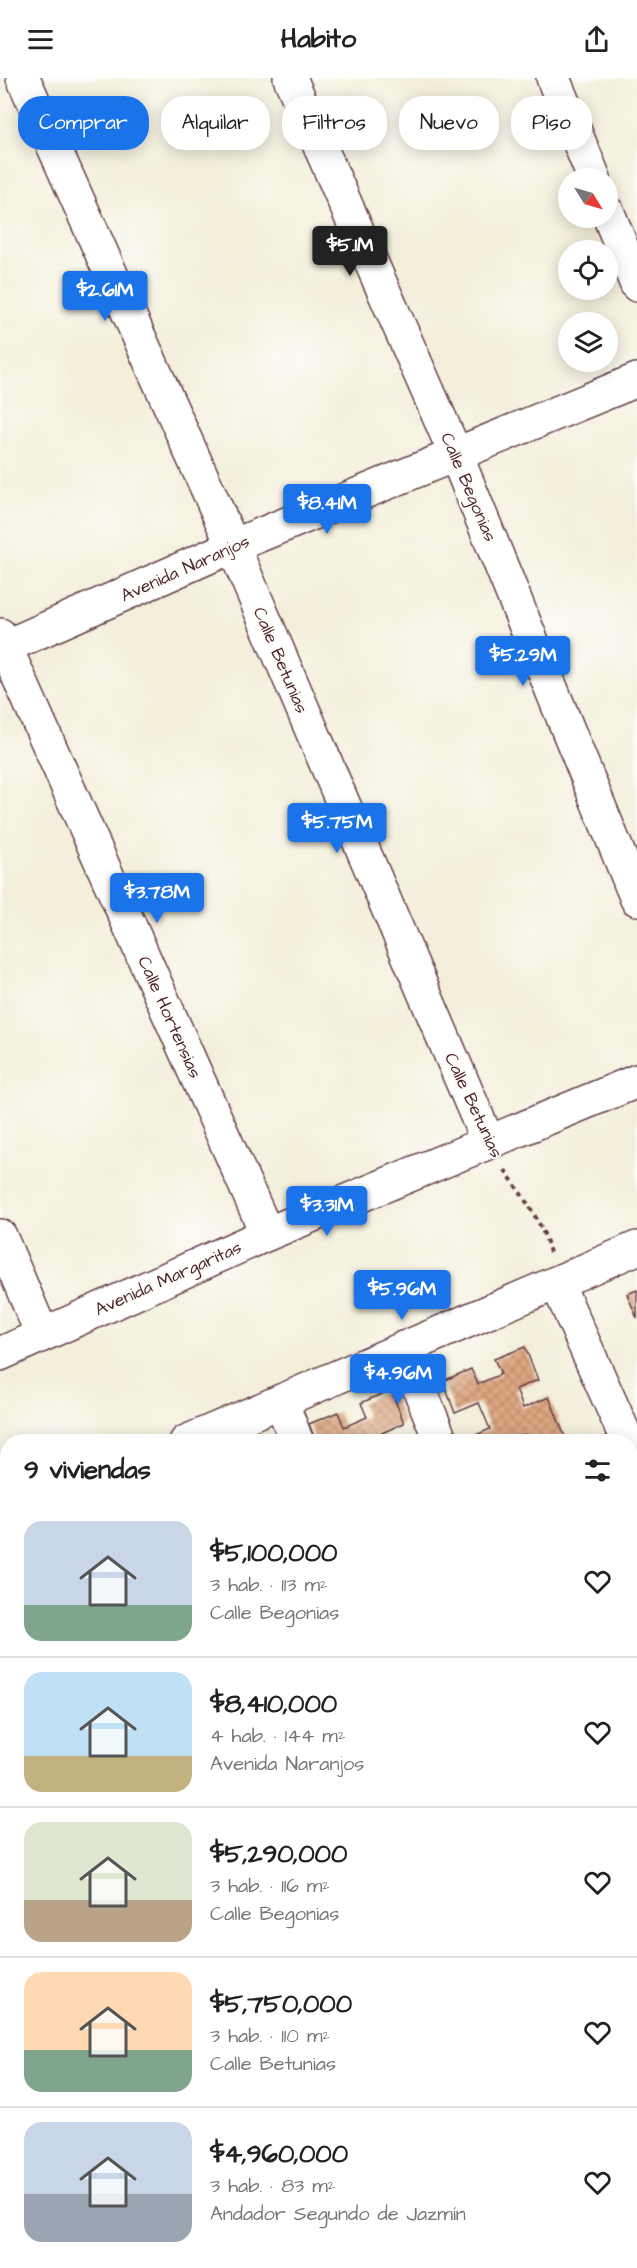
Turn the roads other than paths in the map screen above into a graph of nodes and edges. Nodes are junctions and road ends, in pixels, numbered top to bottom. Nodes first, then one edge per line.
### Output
1 (23, 78) edge
2 (290, 78) edge
3 (553, 78) edge
4 (590, 168) edge
5 (614, 228) edge
6 (637, 285) edge
7 (637, 380) edge
8 (456, 455) junction
9 (233, 546) junction
10 (2, 644) edge
11 (637, 899) edge
12 (637, 1081) edge
13 (488, 1142) junction
14 (267, 1234) junction
15 (0, 1236) edge
16 (637, 1248) edge
17 (557, 1283) junction
18 (42, 1334) junction
19 (403, 1348) junction
20 (0, 1354) edge
21 (281, 1401) junction
22 (205, 1434) edge
23 (294, 1434) edge
24 (438, 1434) edge
25 (624, 1434) edge

1 - 9 street, Calle Betunias
2 - 8 street, Calle Begonias
3 - 4 street
5 - 6 street
7 - 8 street, Avenida Naranjos
8 - 9 street, Avenida Naranjos
8 - 11 street, Calle Begonias
9 - 10 street, Avenida Naranjos
9 - 13 street, Calle Betunias
10 - 14 street, Calle Hortensias
12 - 13 street, Avenida Margaritas
13 - 14 street, Avenida Margaritas
14 - 18 street, Avenida Margaritas
15 - 18 street
16 - 17 street
17 - 19 street
17 - 25 street
18 - 20 street, Avenida Margaritas
19 - 21 street
19 - 24 street
21 - 22 street
21 - 23 street

